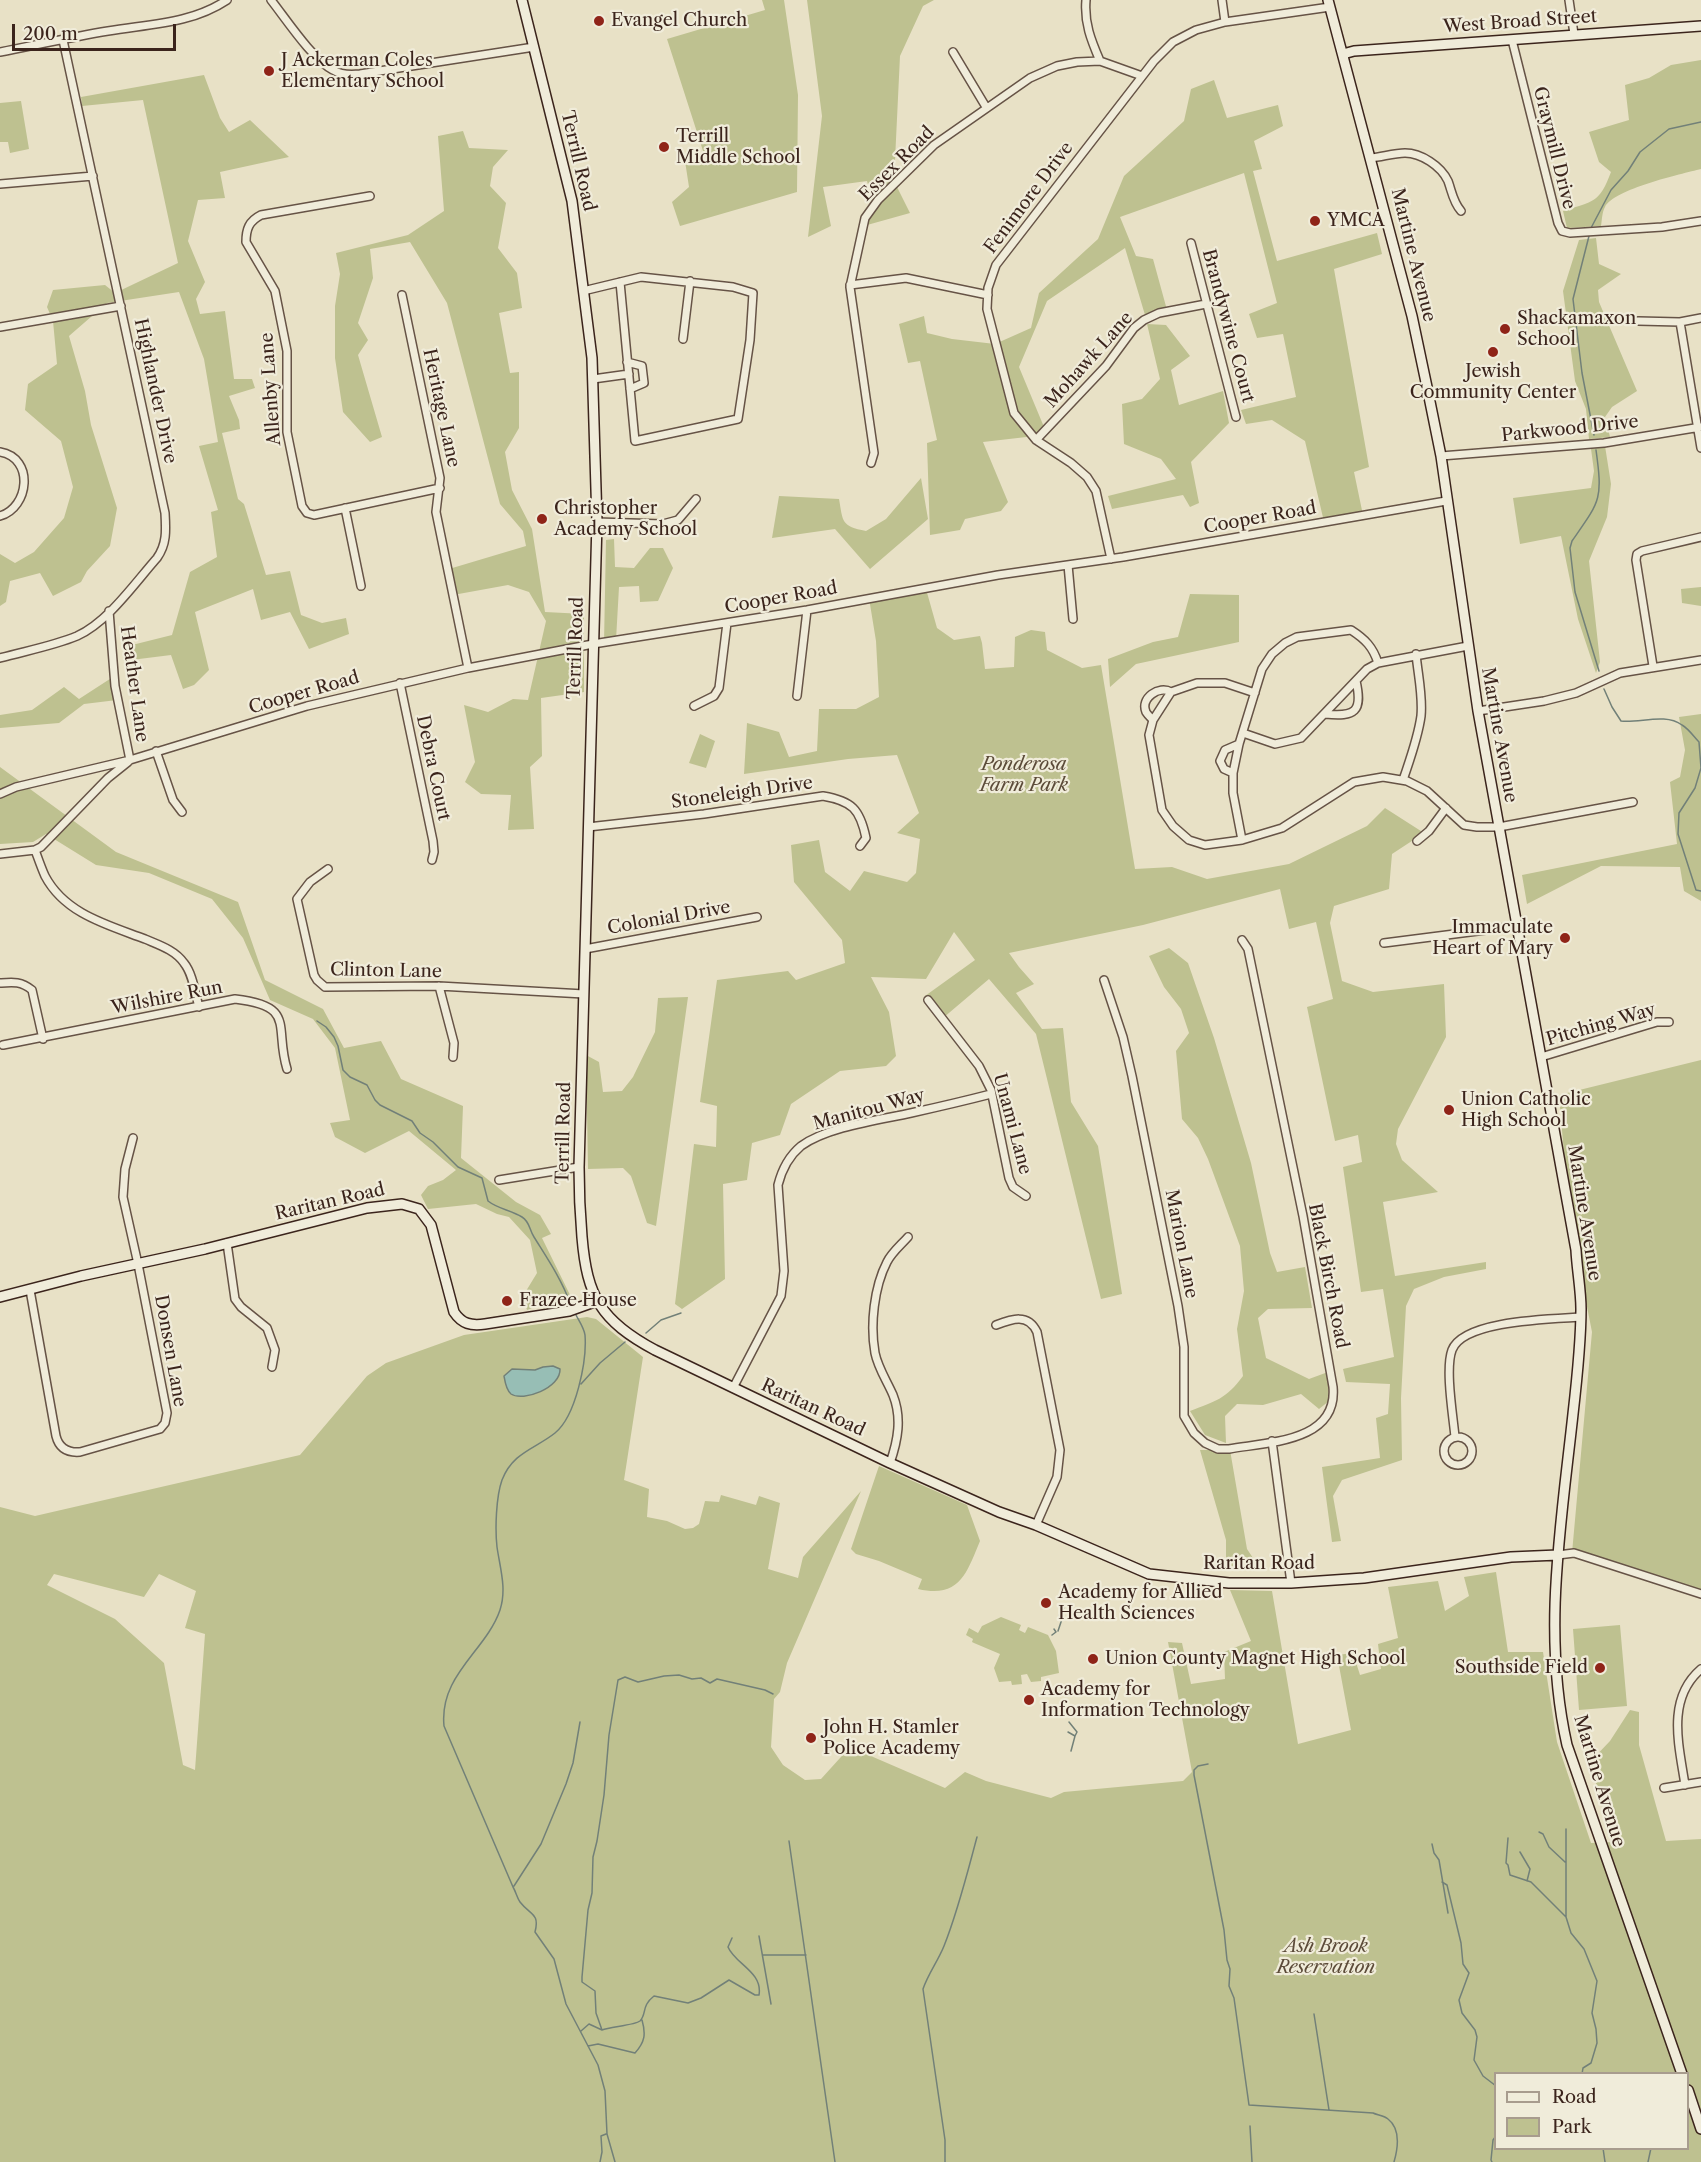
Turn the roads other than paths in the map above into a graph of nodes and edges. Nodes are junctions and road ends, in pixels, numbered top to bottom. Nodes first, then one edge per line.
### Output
1 (227, 0) edge
2 (271, 0) edge
3 (522, 0) edge
4 (1086, 0) edge
5 (1222, 0) edge
6 (1569, 0) edge
7 (1329, 4) edge
8 (1226, 22) junction
9 (1701, 26) edge
10 (1574, 34) junction
11 (63, 40) junction
12 (1512, 40) junction
13 (534, 48) junction
14 (0, 52) edge
15 (953, 52) dead end
16 (1343, 54) junction
17 (1100, 61) junction
18 (1142, 76) junction
19 (986, 107) junction
20 (1371, 158) junction
21 (93, 176) junction
22 (0, 184) edge
23 (370, 196) dead end
24 (1461, 212) dead end
25 (1701, 221) edge
26 (1191, 243) dead end
27 (690, 281) junction
28 (620, 282) junction
29 (850, 285) junction
30 (583, 291) junction
31 (402, 295) dead end
32 (988, 295) junction
33 (1206, 304) junction
34 (121, 306) junction
35 (1701, 318) edge
36 (1638, 321) dead end
37 (1680, 321) junction
38 (0, 327) edge
39 (683, 339) dead end
40 (627, 362) junction
41 (628, 374) junction
42 (593, 379) junction
43 (630, 389) junction
44 (1236, 417) dead end
45 (1699, 427) edge
46 (1036, 440) junction
47 (1701, 448) edge
48 (0, 452) edge
49 (1441, 456) junction
50 (871, 463) dead end
51 (440, 488) junction
52 (696, 499) dead end
53 (1446, 501) junction
54 (345, 508) junction
55 (0, 516) edge
56 (597, 522) junction
57 (1701, 537) edge
58 (1111, 559) junction
59 (1068, 565) junction
60 (361, 586) dead end
61 (807, 610) junction
62 (109, 611) junction
63 (1073, 619) dead end
64 (728, 622) junction
65 (593, 644) junction
66 (1468, 646) junction
67 (1416, 654) junction
68 (0, 658) edge
69 (1701, 660) edge
70 (1378, 663) junction
71 (1653, 666) junction
72 (468, 668) junction
73 (1356, 681) junction
74 (400, 683) junction
75 (1171, 692) junction
76 (1255, 693) junction
77 (797, 696) dead end
78 (694, 706) dead end
79 (1478, 711) junction
80 (1325, 714) junction
81 (1153, 720) junction
82 (1243, 733) junction
83 (1239, 744) junction
84 (156, 751) junction
85 (130, 760) junction
86 (101, 766) junction
87 (1233, 773) junction
88 (108, 778) junction
89 (1403, 780) junction
90 (0, 794) edge
91 (1633, 802) dead end
92 (1446, 808) junction
93 (182, 812) dead end
94 (588, 827) junction
95 (1499, 827) junction
96 (1242, 840) junction
97 (1417, 841) dead end
98 (860, 846) dead end
99 (35, 850) junction
100 (0, 854) edge
101 (432, 860) dead end
102 (328, 869) dead end
103 (757, 918) dead end
104 (1517, 926) junction
105 (1242, 939) dead end
106 (1384, 943) dead end
107 (585, 949) junction
108 (1104, 980) dead end
109 (0, 983) edge
110 (440, 986) junction
111 (584, 994) junction
112 (928, 1000) dead end
113 (199, 1006) junction
114 (1669, 1022) dead end
115 (43, 1038) junction
116 (3, 1045) dead end
117 (453, 1057) dead end
118 (1540, 1058) junction
119 (287, 1069) dead end
120 (991, 1094) junction
121 (133, 1138) dead end
122 (579, 1167) junction
123 (499, 1180) dead end
124 (1026, 1196) dead end
125 (908, 1237) dead end
126 (227, 1243) junction
127 (138, 1264) junction
128 (30, 1290) junction
129 (0, 1297) edge
130 (597, 1301) junction
131 (1581, 1317) junction
132 (996, 1325) dead end
133 (272, 1367) dead end
134 (733, 1388) junction
135 (1455, 1437) junction
136 (1272, 1441) junction
137 (890, 1463) junction
138 (1036, 1525) junction
139 (1558, 1555) junction
140 (1291, 1583) junction
141 (1701, 1594) edge
142 (1701, 1670) edge
143 (1701, 1782) edge
144 (1685, 1785) junction
145 (1664, 1788) dead end
146 (1682, 2072) edge
147 (1689, 2093) edge
148 (1701, 2129) edge

1 - 11 street
2 - 13 street
3 - 13 street, Terrill Road
4 - 17 street
5 - 8 street
6 - 10 street
7 - 8 street, Fenimore Drive
7 - 16 street, Martine Avenue
8 - 18 street, Fenimore Drive
9 - 10 street, West Broad Street
10 - 12 street, West Broad Street
11 - 14 street
11 - 21 street, Highlander Drive
12 - 16 street, West Broad Street
12 - 25 street, Graymill Drive
13 - 30 street, Terrill Road
15 - 19 street
16 - 20 street, Martine Avenue
17 - 18 street, Essex Road
17 - 19 street, Essex Road
18 - 32 street, Fenimore Drive
19 - 29 street, Essex Road
20 - 24 street
20 - 49 street, Martine Avenue
21 - 22 street
21 - 34 street, Highlander Drive
23 - 54 street, Allenby Lane
26 - 33 street, Brandywine Court
27 - 28 street
27 - 39 street
27 - 43 street
28 - 30 street
28 - 40 street
29 - 32 street
29 - 50 street, Essex Road
30 - 42 street, Terrill Road
31 - 51 street, Heritage Lane
32 - 46 street, Fenimore Drive
33 - 44 street, Brandywine Court
33 - 46 street, Mohawk Lane
34 - 38 street
34 - 62 street, Highlander Drive
35 - 37 street
36 - 37 street
37 - 45 street
40 - 41 street
40 - 43 street
41 - 42 street
41 - 43 street
42 - 56 street, Terrill Road
45 - 47 street
45 - 49 street, Parkwood Drive
46 - 58 street, Fenimore Drive
48 - 55 street
49 - 53 street, Martine Avenue
51 - 54 street, Allenby Lane
51 - 72 street, Heritage Lane
52 - 56 street
53 - 58 street, Cooper Road
53 - 66 street, Martine Avenue
54 - 60 street
56 - 65 street, Terrill Road
57 - 71 street
58 - 59 street, Cooper Road
59 - 61 street, Cooper Road
59 - 63 street
61 - 64 street, Cooper Road
61 - 77 street
62 - 68 street, Highlander Drive
62 - 85 street, Heather Lane
64 - 65 street, Cooper Road
64 - 78 street
65 - 72 street, Cooper Road
65 - 94 street, Terrill Road
66 - 67 street
66 - 79 street, Martine Avenue
67 - 70 street
67 - 89 street
69 - 71 street
70 - 73 street
70 - 76 street
71 - 79 street
72 - 74 street, Cooper Road
73 - 80 street
73 - 80 street
74 - 84 street, Cooper Road
74 - 101 street, Debra Court
75 - 76 street
75 - 81 street
75 - 81 street
76 - 82 street
79 - 95 street, Martine Avenue
80 - 82 street
81 - 96 street
82 - 83 street
83 - 87 street
83 - 87 street
84 - 85 street, Cooper Road
84 - 93 street
85 - 86 street, Cooper Road
85 - 88 street, Cooper Road
86 - 88 street
86 - 90 street, Cooper Road
87 - 96 street
88 - 99 street, Cooper Road
89 - 92 street
89 - 96 street
91 - 95 street
92 - 95 street
92 - 97 street
94 - 98 street, Stoneleigh Drive
94 - 107 street, Terrill Road
95 - 104 street, Martine Avenue
99 - 100 street
99 - 113 street
102 - 110 street, Clinton Lane
103 - 107 street, Colonial Drive
104 - 106 street
104 - 118 street, Martine Avenue
105 - 136 street, Black Birch Road
107 - 111 street, Terrill Road
108 - 136 street, Marion Lane
109 - 115 street
110 - 111 street, Clinton Lane
110 - 117 street
111 - 122 street, Terrill Road
112 - 120 street, Unami Lane
113 - 115 street, Wilshire Run
113 - 119 street, Wilshire Run
114 - 118 street, Pitching Way
115 - 116 street, Wilshire Run
118 - 131 street, Martine Avenue
120 - 124 street, Unami Lane
120 - 134 street, Manitou Way
121 - 127 street
122 - 123 street
122 - 130 street, Terrill Road
125 - 137 street
126 - 127 street, Raritan Road
126 - 130 street, Raritan Road
126 - 133 street
127 - 128 street, Raritan Road
127 - 128 street, Donsen Lane
128 - 129 street, Raritan Road
130 - 134 street, Raritan Road
131 - 135 street
131 - 139 street, Martine Avenue
132 - 138 street
134 - 137 street, Raritan Road
135 - 135 street
136 - 140 street
137 - 138 street, Raritan Road
138 - 140 street, Raritan Road
139 - 140 street, Raritan Road
139 - 141 street, Raritan Road
139 - 146 street, Martine Avenue
142 - 144 street
143 - 144 street
144 - 145 street
147 - 148 street

